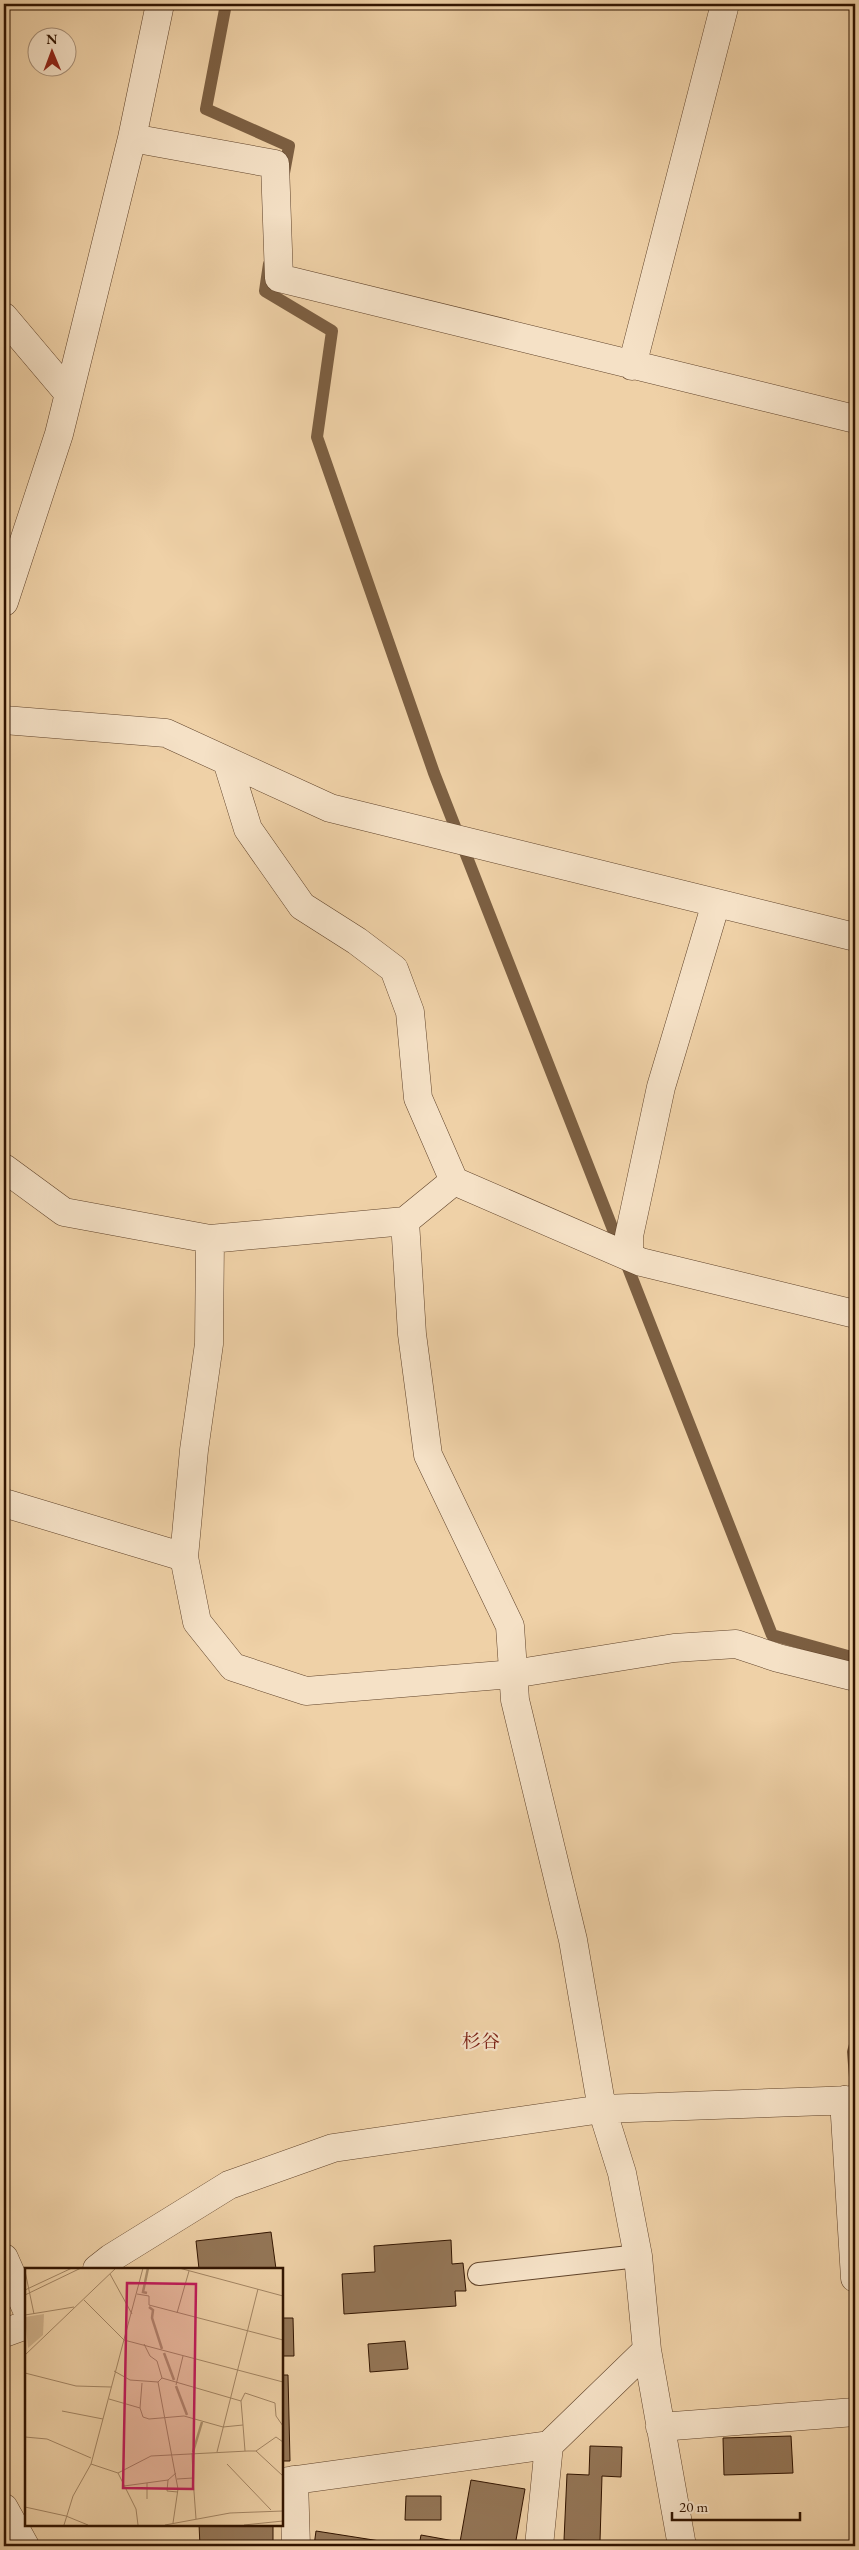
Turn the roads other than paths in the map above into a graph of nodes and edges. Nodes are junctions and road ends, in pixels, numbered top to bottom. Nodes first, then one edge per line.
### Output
1 (160, 4) edge
2 (725, 4) edge
3 (132, 138) junction
4 (4, 317) edge
5 (632, 366) junction
6 (70, 394) junction
7 (855, 418) edge
8 (4, 602) edge
9 (4, 720) edge
10 (227, 761) junction
11 (716, 903) junction
12 (855, 937) edge
13 (4, 1168) edge
14 (454, 1181) junction
15 (405, 1221) junction
16 (210, 1240) junction
17 (629, 1256) junction
18 (855, 1314) edge
19 (4, 1503) edge
20 (184, 1557) junction
21 (513, 1674) junction
22 (855, 1677) edge
23 (850, 2100) edge
24 (602, 2109) junction
25 (638, 2256) junction
26 (4, 2258) edge
27 (98, 2268) edge
28 (479, 2274) dead end
29 (855, 2278) edge
30 (25, 2306) edge
31 (25, 2325) edge
32 (4, 2333) edge
33 (647, 2350) junction
34 (855, 2412) edge
35 (660, 2427) junction
36 (550, 2445) junction
37 (288, 2481) edge
38 (13, 2514) edge
39 (25, 2546) edge
40 (296, 2546) edge
41 (539, 2546) edge
42 (682, 2546) edge

1 - 3 street
2 - 5 street
3 - 5 street
3 - 6 street
4 - 6 street
5 - 7 street
6 - 8 street
9 - 10 street
10 - 11 street
10 - 14 street
11 - 12 street
11 - 17 street
13 - 16 street
14 - 15 street
14 - 17 street
15 - 16 street
15 - 21 street
16 - 20 street
17 - 18 street
19 - 20 street
20 - 21 street
21 - 22 street
21 - 24 street
23 - 24 street
23 - 29 street
24 - 25 street
24 - 27 street
25 - 28 lane
25 - 33 street
26 - 30 street
31 - 32 street
33 - 35 street
33 - 36 street
34 - 35 street
35 - 42 street
36 - 37 street
36 - 41 street
37 - 40 street
38 - 39 street

